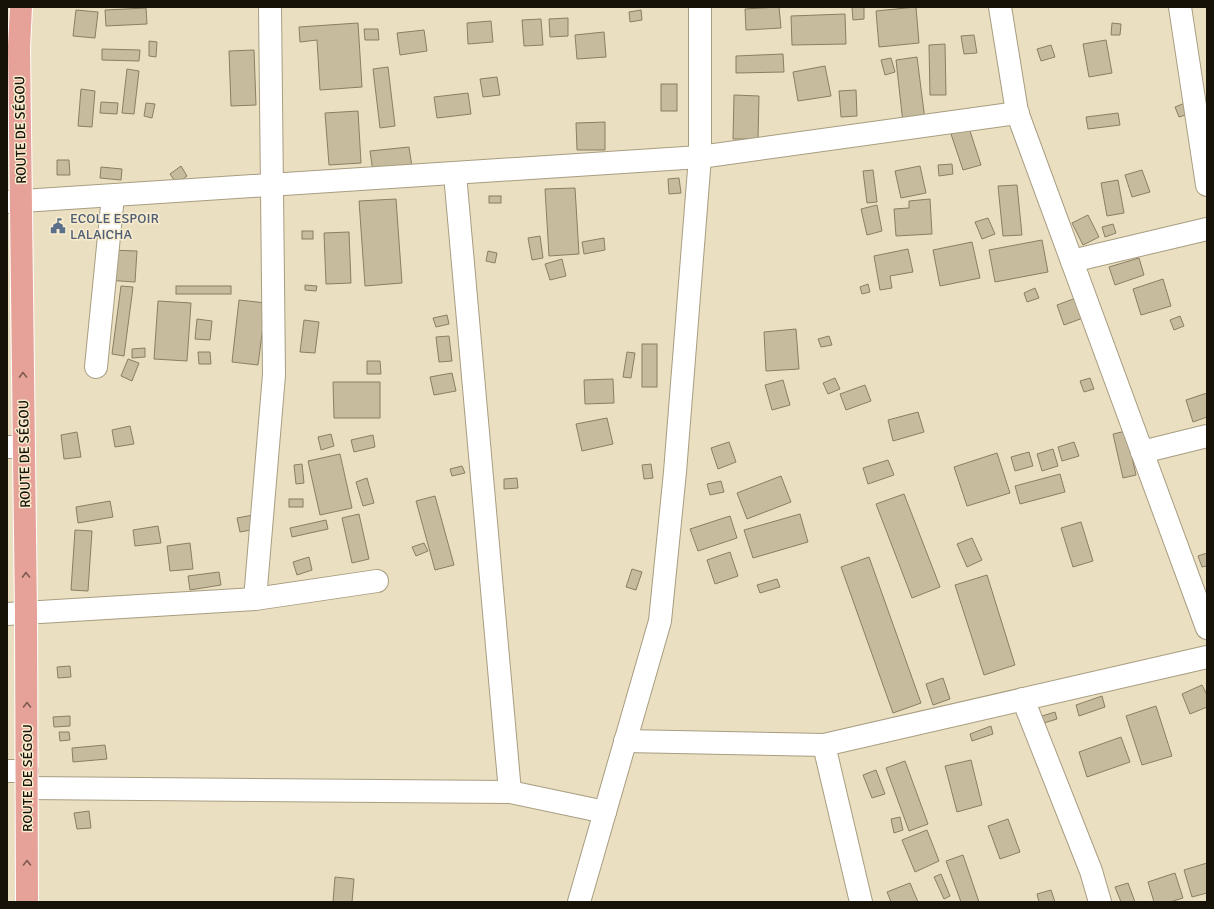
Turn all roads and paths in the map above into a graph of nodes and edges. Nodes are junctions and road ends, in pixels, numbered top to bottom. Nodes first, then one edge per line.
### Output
1 (21, 7) edge
2 (270, 7) edge
3 (700, 7) edge
4 (1000, 7) edge
5 (1180, 7) edge
6 (1018, 112) junction
7 (700, 157) junction
8 (455, 174) junction
9 (1207, 184) edge
10 (272, 186) junction
11 (113, 196) junction
12 (14, 202) edge
13 (1207, 228) edge
14 (1072, 261) junction
15 (96, 367) dead end
16 (1207, 436) edge
17 (16, 447) edge
18 (1142, 452) junction
19 (377, 581) dead end
20 (255, 599) junction
21 (17, 614) edge
22 (1207, 628) edge
23 (1207, 657) edge
24 (1023, 699) junction
25 (625, 741) junction
26 (824, 744) junction
27 (20, 777) edge
28 (510, 792) junction
29 (604, 812) junction
30 (27, 902) edge
31 (579, 902) edge
32 (861, 902) edge
33 (1100, 902) edge

1 - 12 highway, ROUTE DE SÉGOU
2 - 10 street
3 - 7 street
4 - 6 street
5 - 9 street
6 - 7 street
6 - 14 street
7 - 8 street
7 - 25 street
8 - 10 street
8 - 28 street
10 - 11 street
10 - 20 street
11 - 12 street
11 - 15 street
17 -> 12 highway, ROUTE DE SÉGOU
13 - 14 street
14 - 18 street
16 - 18 street
21 -> 17 highway, ROUTE DE SÉGOU
18 - 22 street
19 - 20 street
20 - 21 street
27 -> 21 highway, ROUTE DE SÉGOU
23 - 24 street
24 - 26 street
24 - 33 street
25 - 26 street
25 - 29 street
26 - 32 street
27 - 28 street
30 -> 27 highway, ROUTE DE SÉGOU
28 - 29 street
29 - 31 street

